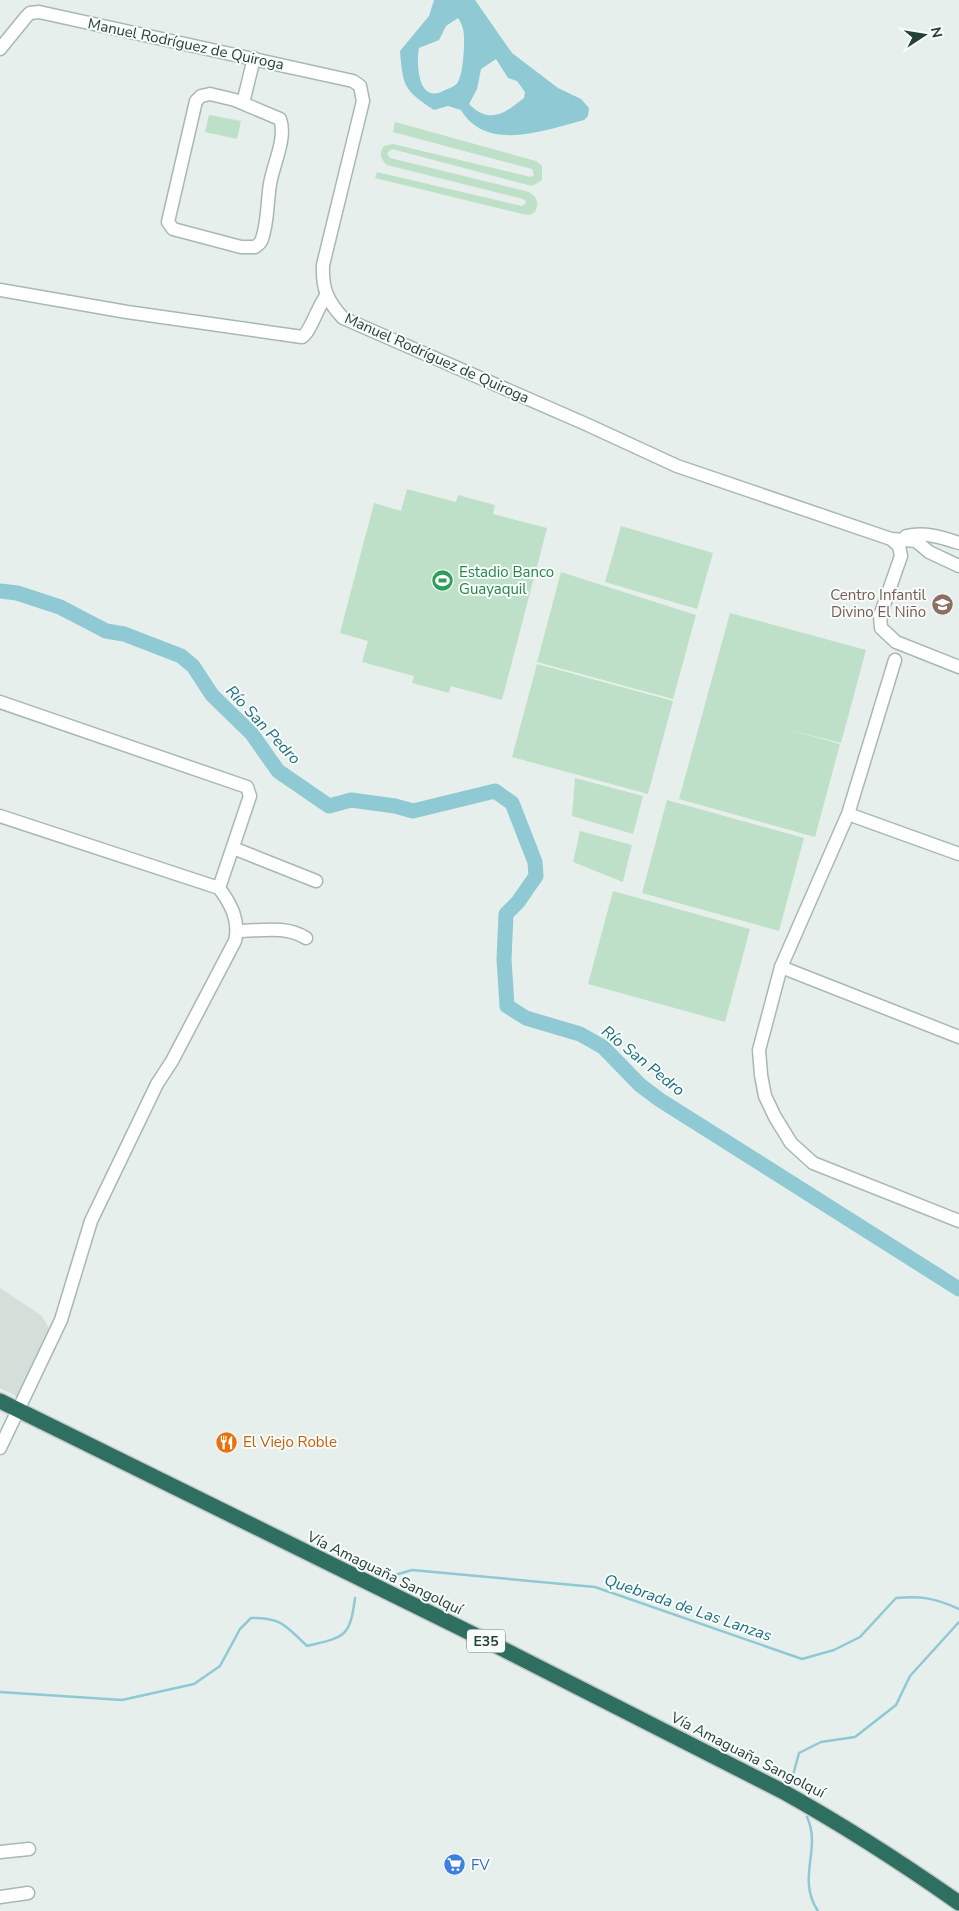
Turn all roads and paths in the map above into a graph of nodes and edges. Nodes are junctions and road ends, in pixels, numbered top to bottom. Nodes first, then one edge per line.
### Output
1 (0, 49) edge
2 (254, 58) junction
3 (243, 103) junction
4 (0, 290) edge
5 (326, 296) junction
6 (891, 539) junction
7 (959, 543) edge
8 (959, 566) edge
9 (895, 660) dead end
10 (959, 667) edge
11 (0, 702) edge
12 (848, 814) junction
13 (2, 816) edge
14 (0, 830) edge
15 (233, 848) junction
16 (959, 854) edge
17 (316, 881) dead end
18 (219, 888) junction
19 (238, 931) junction
20 (306, 938) dead end
21 (781, 967) junction
22 (959, 1037) edge
23 (959, 1221) edge
24 (0, 1401) edge
25 (19, 1411) junction
26 (0, 1448) edge
27 (29, 1849) dead end
28 (0, 1852) edge
29 (28, 1893) dead end
30 (0, 1897) edge
31 (959, 1903) edge

1 - 2 street, Manuel Rodríguez de Quiroga
2 - 3 street
2 - 5 street, Manuel Rodríguez de Quiroga
3 - 3 street
4 - 5 street
5 - 6 street, Manuel Rodríguez de Quiroga
6 - 7 street
6 - 8 street, Manuel Rodríguez de Quiroga
6 - 10 street
9 - 12 street
11 - 15 street
12 - 16 street
12 - 21 street
13 - 14 street
13 - 18 street
15 - 17 street
15 - 18 street
18 - 19 street
19 - 20 street
19 - 25 street
21 - 22 street
21 - 23 street
24 - 25 highway, Vía Amaguaña Sangolquí / E35
25 - 26 street
25 - 31 highway, Vía Amaguaña Sangolquí / E35
27 - 28 street
29 - 30 street

